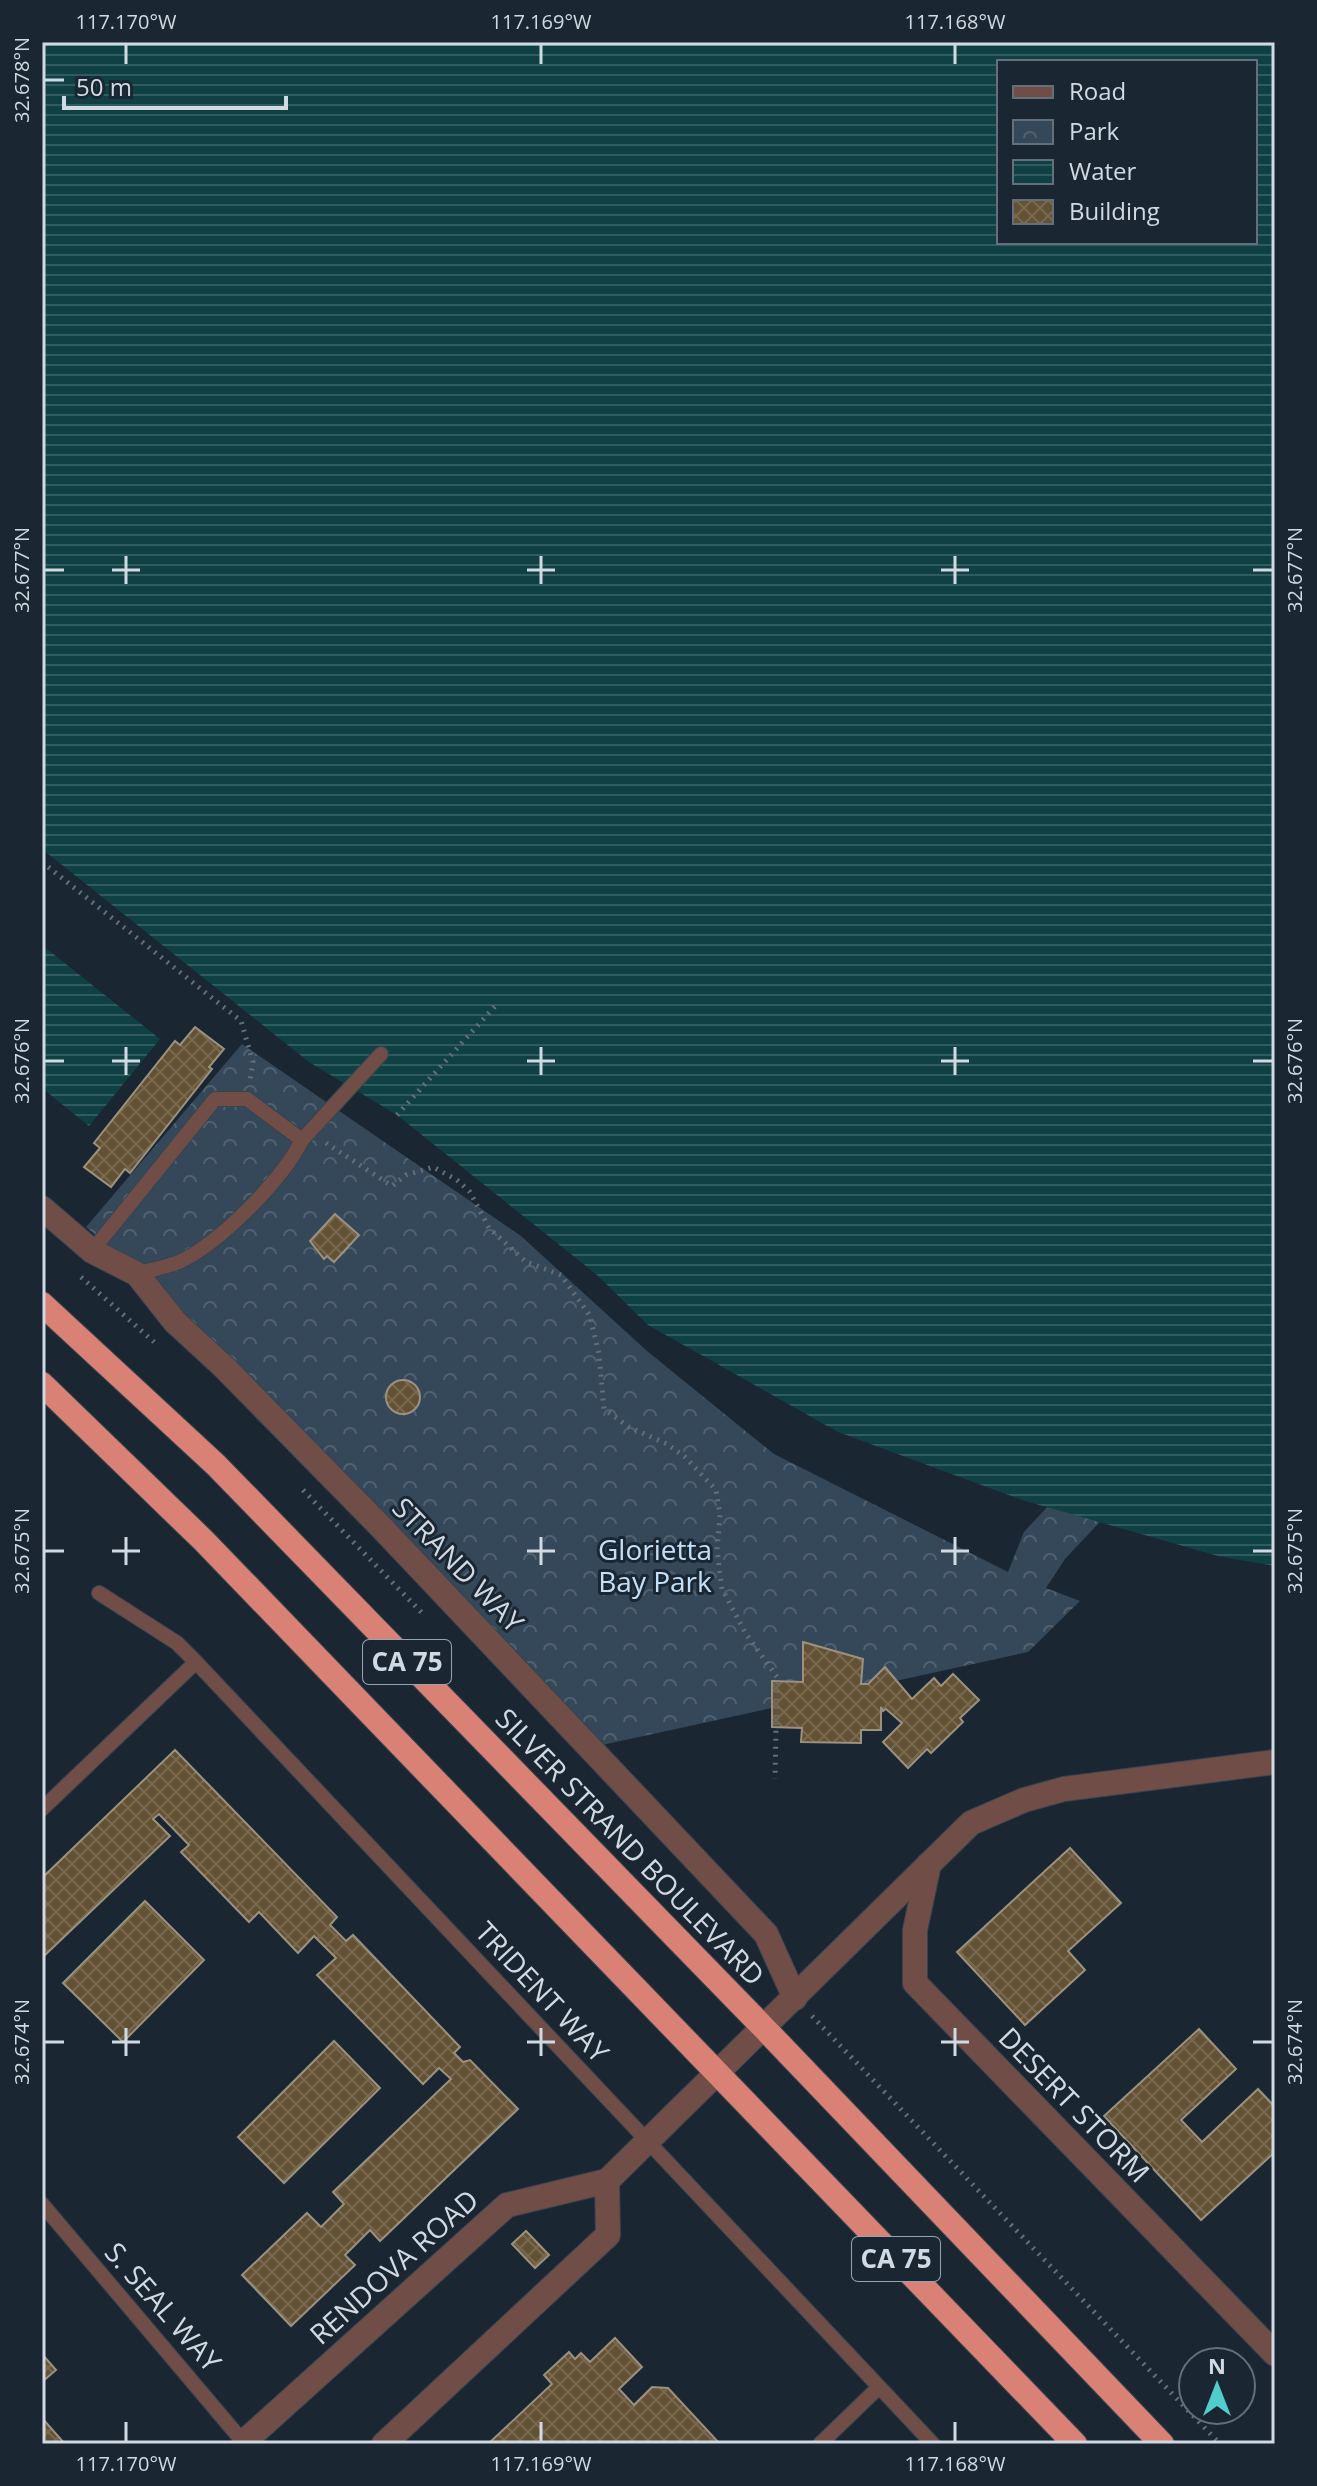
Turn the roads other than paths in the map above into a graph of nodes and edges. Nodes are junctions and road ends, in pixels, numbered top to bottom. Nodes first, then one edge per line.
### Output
1 (381, 1054) dead end
2 (305, 1136) junction
3 (42, 1208) edge
4 (92, 1251) junction
5 (137, 1274) junction
6 (42, 1304) edge
7 (42, 1384) edge
8 (99, 1593) dead end
9 (196, 1662) junction
10 (1275, 1762) edge
11 (42, 1809) edge
12 (929, 1864) junction
13 (795, 1998) junction
14 (764, 2028) junction
15 (718, 2073) junction
16 (648, 2142) junction
17 (607, 2181) junction
18 (42, 2204) edge
19 (1275, 2354) edge
20 (878, 2388) junction
21 (244, 2443) edge
22 (384, 2444) edge
23 (820, 2444) edge
24 (933, 2444) edge
25 (1075, 2444) edge
26 (1162, 2444) edge

1 - 2 lane
2 - 4 lane
2 - 5 lane
3 - 4 street, STRAND WAY
4 - 5 street, STRAND WAY
5 - 13 street, STRAND WAY
6 - 14 highway, SILVER STRAND BOULEVARD / CA 75
7 - 15 highway, CA 75
8 - 9 lane, TRIDENT WAY
9 - 11 lane
9 - 16 lane, TRIDENT WAY
10 - 12 street
12 - 13 street
12 - 19 street, DESERT STORM
13 - 14 street
14 - 15 street
14 - 26 highway, SILVER STRAND BOULEVARD / CA 75
15 - 16 street
15 - 25 highway, CA 75
16 - 17 street
16 - 20 lane, TRIDENT WAY
17 - 21 street, RENDOVA ROAD
17 - 22 street
18 - 21 lane, S. SEAL WAY
20 - 23 lane
20 - 24 lane, TRIDENT WAY

